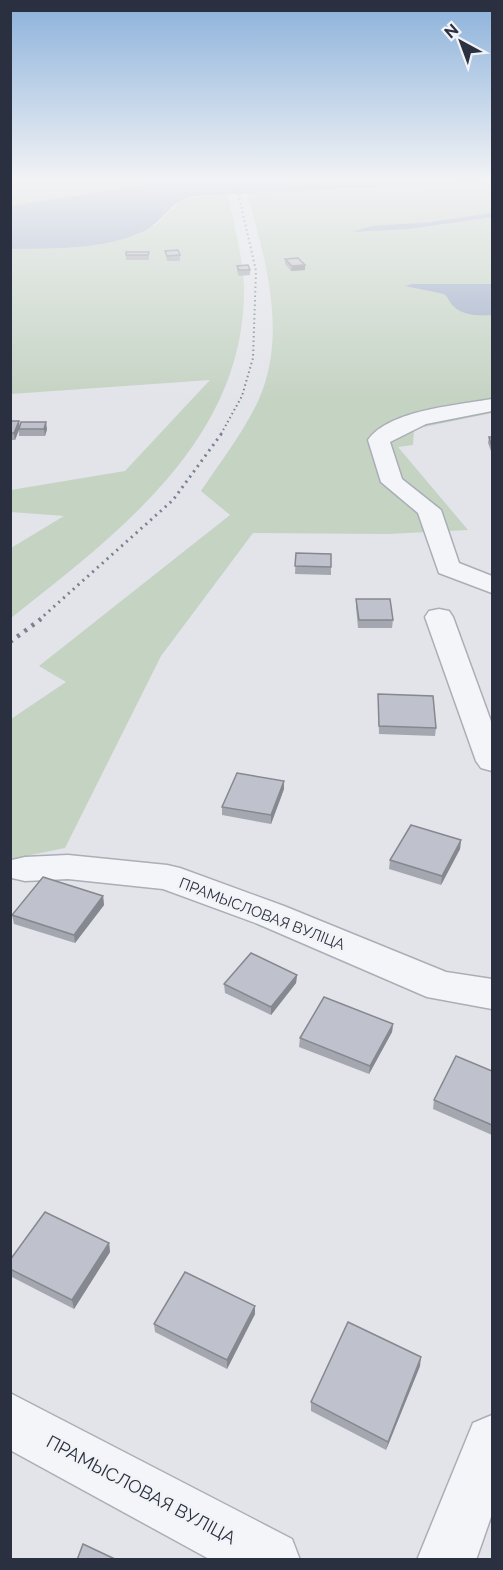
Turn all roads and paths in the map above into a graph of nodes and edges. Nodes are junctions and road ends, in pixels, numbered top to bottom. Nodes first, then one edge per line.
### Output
1 (492, 405) edge
2 (492, 585) edge
3 (439, 617) dead end
4 (492, 761) edge
5 (25, 869) dead end
6 (492, 994) edge
7 (10, 1420) edge
8 (492, 1442) edge
9 (271, 1560) edge
10 (446, 1560) edge

1 - 2 street
3 - 4 street
5 - 6 street, ПРАМЫСЛОВАЯ ВУЛІЦА
7 - 9 street, ПРАМЫСЛОВАЯ ВУЛІЦА
8 - 10 street

